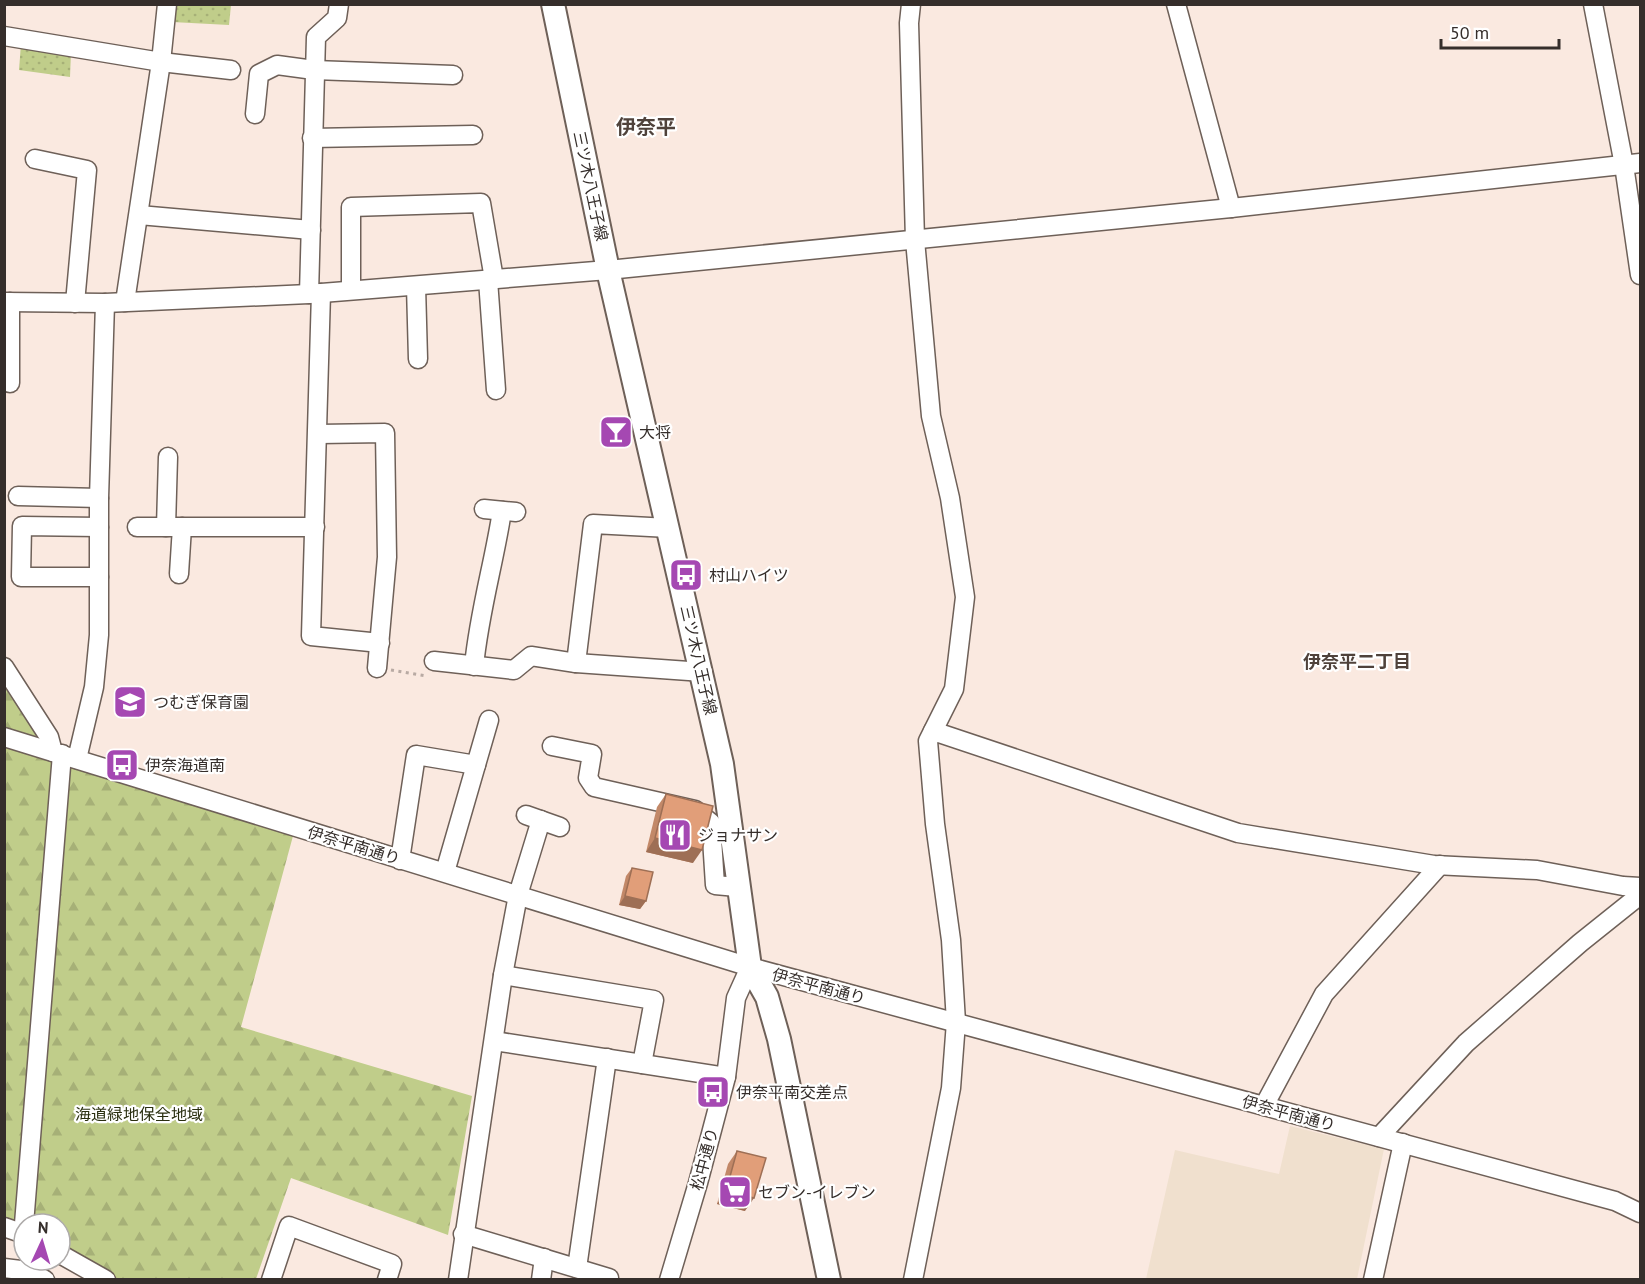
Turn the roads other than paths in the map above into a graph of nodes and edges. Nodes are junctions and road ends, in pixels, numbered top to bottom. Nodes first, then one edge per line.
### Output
1 (167, 4) edge
2 (339, 4) edge
3 (553, 4) edge
4 (910, 4) edge
5 (1176, 4) edge
6 (1593, 4) edge
7 (4, 36) edge
8 (161, 62) junction
9 (231, 70) dead end
10 (314, 70) junction
11 (453, 75) dead end
12 (255, 114) dead end
13 (473, 135) dead end
14 (312, 138) junction
15 (35, 159) dead end
16 (1632, 164) edge
17 (1231, 208) junction
18 (139, 215) junction
19 (311, 230) junction
20 (915, 240) junction
21 (608, 270) junction
22 (1641, 275) edge
23 (491, 279) junction
24 (416, 286) junction
25 (351, 290) junction
26 (315, 293) junction
27 (7, 302) edge
28 (125, 302) junction
29 (75, 303) junction
30 (105, 303) junction
31 (418, 359) dead end
32 (10, 383) dead end
33 (496, 390) dead end
34 (319, 434) junction
35 (168, 457) dead end
36 (18, 496) dead end
37 (99, 498) junction
38 (501, 511) dead end
39 (137, 526) dead end
40 (99, 527) junction
41 (174, 527) junction
42 (315, 527) junction
43 (669, 528) junction
44 (179, 574) dead end
45 (99, 577) junction
46 (380, 643) junction
47 (434, 661) road end
48 (576, 663) junction
49 (474, 666) junction
50 (4, 667) edge
51 (377, 668) road end
52 (703, 672) junction
53 (489, 720) dead end
54 (933, 731) junction
55 (4, 737) edge
56 (552, 746) dead end
57 (64, 755) junction
58 (476, 765) junction
59 (560, 827) dead end
60 (400, 860) junction
61 (1440, 865) junction
62 (444, 872) junction
63 (737, 886) junction
64 (1641, 887) edge
65 (518, 895) junction
66 (1641, 895) edge
67 (750, 967) junction
68 (503, 975) junction
69 (956, 1022) junction
70 (494, 1041) junction
71 (608, 1058) junction
72 (642, 1064) junction
73 (726, 1077) junction
74 (1264, 1106) junction
75 (1379, 1137) junction
76 (1403, 1143) junction
77 (25, 1212) edge
78 (1641, 1213) edge
79 (463, 1234) junction
80 (544, 1258) junction
81 (72, 1261) edge
82 (4, 1268) edge
83 (577, 1268) junction
84 (609, 1278) dead end
85 (45, 1280) edge
86 (106, 1280) edge
87 (271, 1280) edge
88 (387, 1280) edge
89 (458, 1280) edge
90 (541, 1280) edge
91 (669, 1280) edge
92 (829, 1280) edge
93 (913, 1280) edge
94 (1373, 1280) edge

1 - 8 street
2 - 10 street
3 - 21 main road, 三ツ木八王子線
4 - 20 street
5 - 17 street
6 - 16 street
7 - 8 street
8 - 9 street
8 - 18 street
10 - 11 street
10 - 12 street
10 - 14 street
13 - 14 street
14 - 19 street
15 - 29 street
16 - 17 street
16 - 22 street
17 - 20 street
18 - 19 street
18 - 28 street
19 - 26 street
20 - 21 street
20 - 54 street
21 - 23 street
21 - 43 main road, 三ツ木八王子線
23 - 24 street
23 - 25 street
23 - 33 street
24 - 25 street
24 - 31 street
25 - 26 street
26 - 28 street
26 - 34 street
27 - 29 street
27 - 32 street
28 - 30 street
29 - 30 street
30 - 37 street
34 - 42 street
34 - 46 street
35 - 41 street
36 - 37 street
37 - 40 street
38 - 49 street
39 - 41 street
40 - 45 street
40 - 45 street
41 - 42 street
41 - 44 street
42 - 46 street
43 - 48 street
43 - 52 main road, 三ツ木八王子線
45 - 57 street
46 - 51 street
47 - 49 street
48 - 49 street
48 - 52 street
50 - 57 street
52 - 63 main road, 三ツ木八王子線
53 - 58 street
54 - 61 street
54 - 69 street
55 - 57 street, 伊奈平南通り
56 - 63 street
57 - 60 street, 伊奈平南通り
57 - 77 street
58 - 60 street
58 - 62 street
59 - 65 street
60 - 62 street, 伊奈平南通り
61 - 64 street
61 - 74 street
62 - 65 street, 伊奈平南通り
63 - 67 main road, 三ツ木八王子線
65 - 67 street, 伊奈平南通り
65 - 68 street
66 - 75 street
67 - 69 street, 伊奈平南通り
67 - 73 street, 松中通り
67 - 92 main road, 三ツ木八王子線
68 - 70 street
68 - 72 street
69 - 74 street, 伊奈平南通り
69 - 93 street
70 - 71 street
70 - 79 street
71 - 72 street
71 - 83 street
72 - 73 street
73 - 91 street, 松中通り
74 - 75 street, 伊奈平南通り
75 - 76 street, 伊奈平南通り
76 - 78 street, 伊奈平南通り
76 - 94 street
79 - 80 street
79 - 89 street
80 - 83 street
80 - 90 street
81 - 86 street
82 - 85 street
83 - 84 street
87 - 88 street

